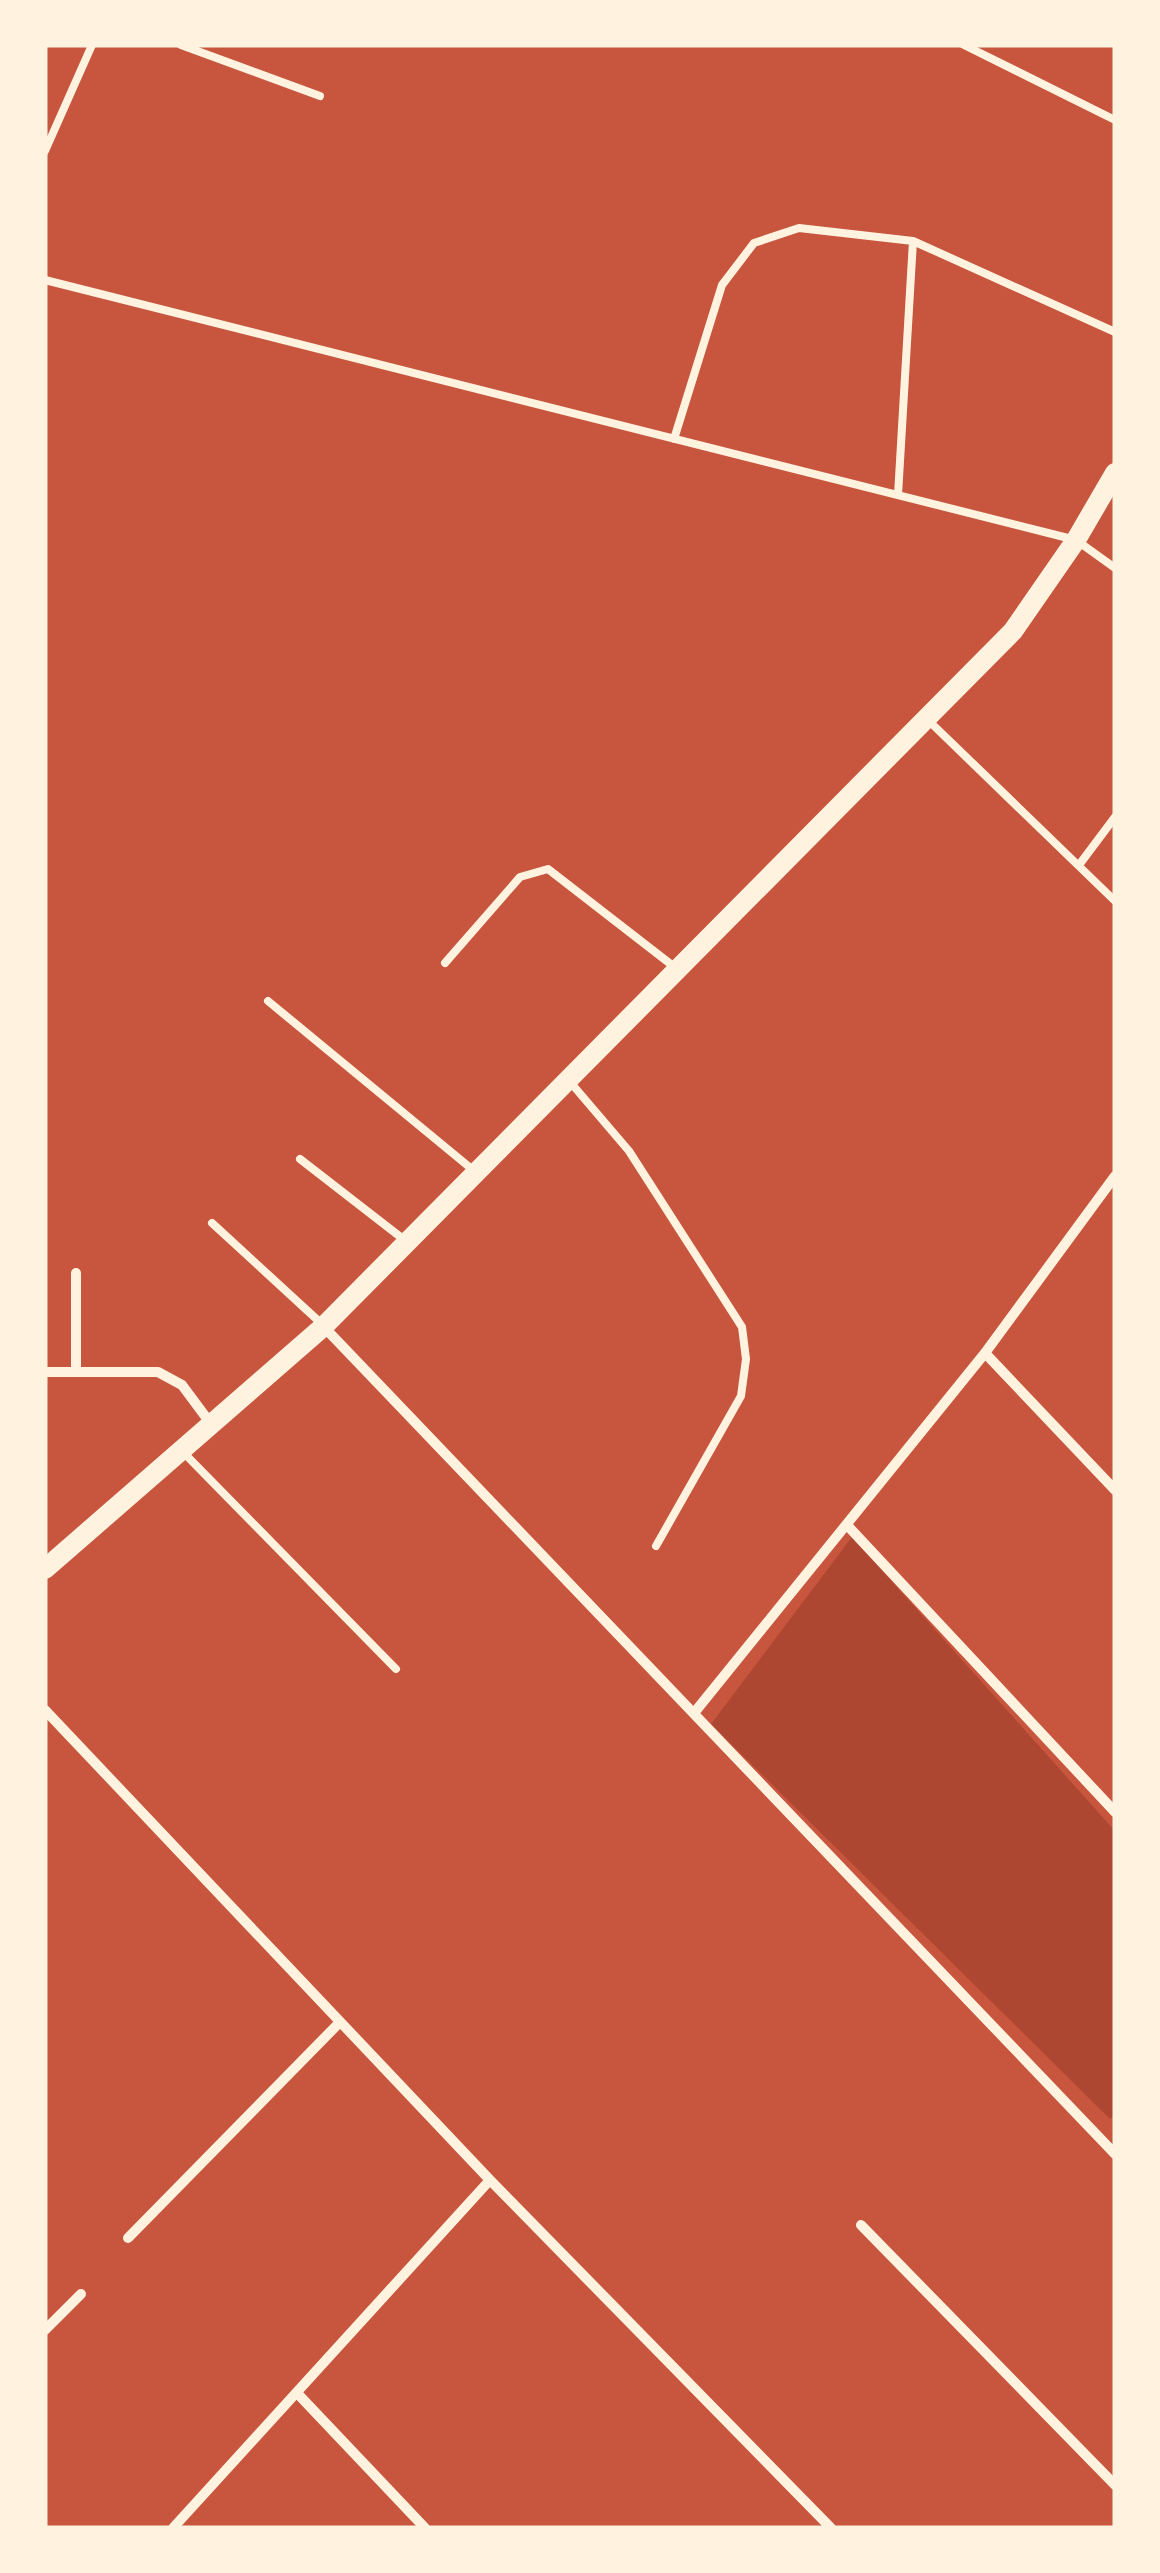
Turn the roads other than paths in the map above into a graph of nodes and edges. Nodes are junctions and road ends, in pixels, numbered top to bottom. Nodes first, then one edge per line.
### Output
1 (92, 45) edge
2 (181, 45) edge
3 (964, 45) edge
4 (320, 96) dead end
5 (1115, 120) edge
6 (45, 151) edge
7 (913, 240) junction
8 (45, 280) edge
9 (1115, 332) edge
10 (674, 439) junction
11 (1115, 473) edge
12 (898, 496) junction
13 (1076, 540) junction
14 (1115, 568) edge
15 (926, 718) junction
16 (1115, 817) edge
17 (1079, 866) junction
18 (1115, 901) edge
19 (445, 963) dead end
20 (677, 969) junction
21 (268, 1002) dead end
22 (568, 1079) junction
23 (300, 1160) dead end
24 (476, 1172) junction
25 (1115, 1176) edge
26 (212, 1223) dead end
27 (407, 1242) junction
28 (76, 1274) dead end
29 (324, 1326) junction
30 (986, 1353) junction
31 (45, 1372) edge
32 (76, 1372) junction
33 (211, 1424) junction
34 (182, 1450) junction
35 (1115, 1490) edge
36 (847, 1525) junction
37 (656, 1546) dead end
38 (45, 1570) edge
39 (396, 1669) dead end
40 (45, 1710) edge
41 (694, 1713) junction
42 (1115, 1812) edge
43 (340, 2022) junction
44 (1115, 2154) edge
45 (490, 2180) junction
46 (862, 2225) dead end
47 (128, 2238) dead end
48 (82, 2294) dead end
49 (45, 2330) edge
50 (297, 2394) junction
51 (1115, 2484) edge
52 (172, 2528) edge
53 (425, 2528) edge
54 (831, 2528) edge

1 - 6 lane
2 - 4 lane
3 - 5 lane
7 - 9 lane
7 - 10 lane
7 - 12 lane
8 - 10 lane
10 - 12 lane
11 - 13 main road
12 - 13 lane
13 - 14 lane
13 - 15 main road
15 - 17 lane
15 - 20 main road
16 - 17 lane
17 - 18 lane
19 - 20 lane
20 - 22 main road
21 - 24 lane
22 - 24 main road
22 - 37 lane
23 - 27 lane
24 - 27 main road
25 - 30 street
26 - 29 lane
27 - 29 main road
28 - 32 street
29 - 33 main road
29 - 41 street
30 - 35 street
30 - 36 street
31 - 32 street
32 - 33 street
33 - 34 main road
34 - 38 main road
34 - 39 lane
36 - 41 street
36 - 42 street
40 - 43 street
41 - 44 street
43 - 45 street
43 - 47 street
45 - 50 street
45 - 54 street
46 - 51 street
48 - 49 street
50 - 52 street
50 - 53 street

